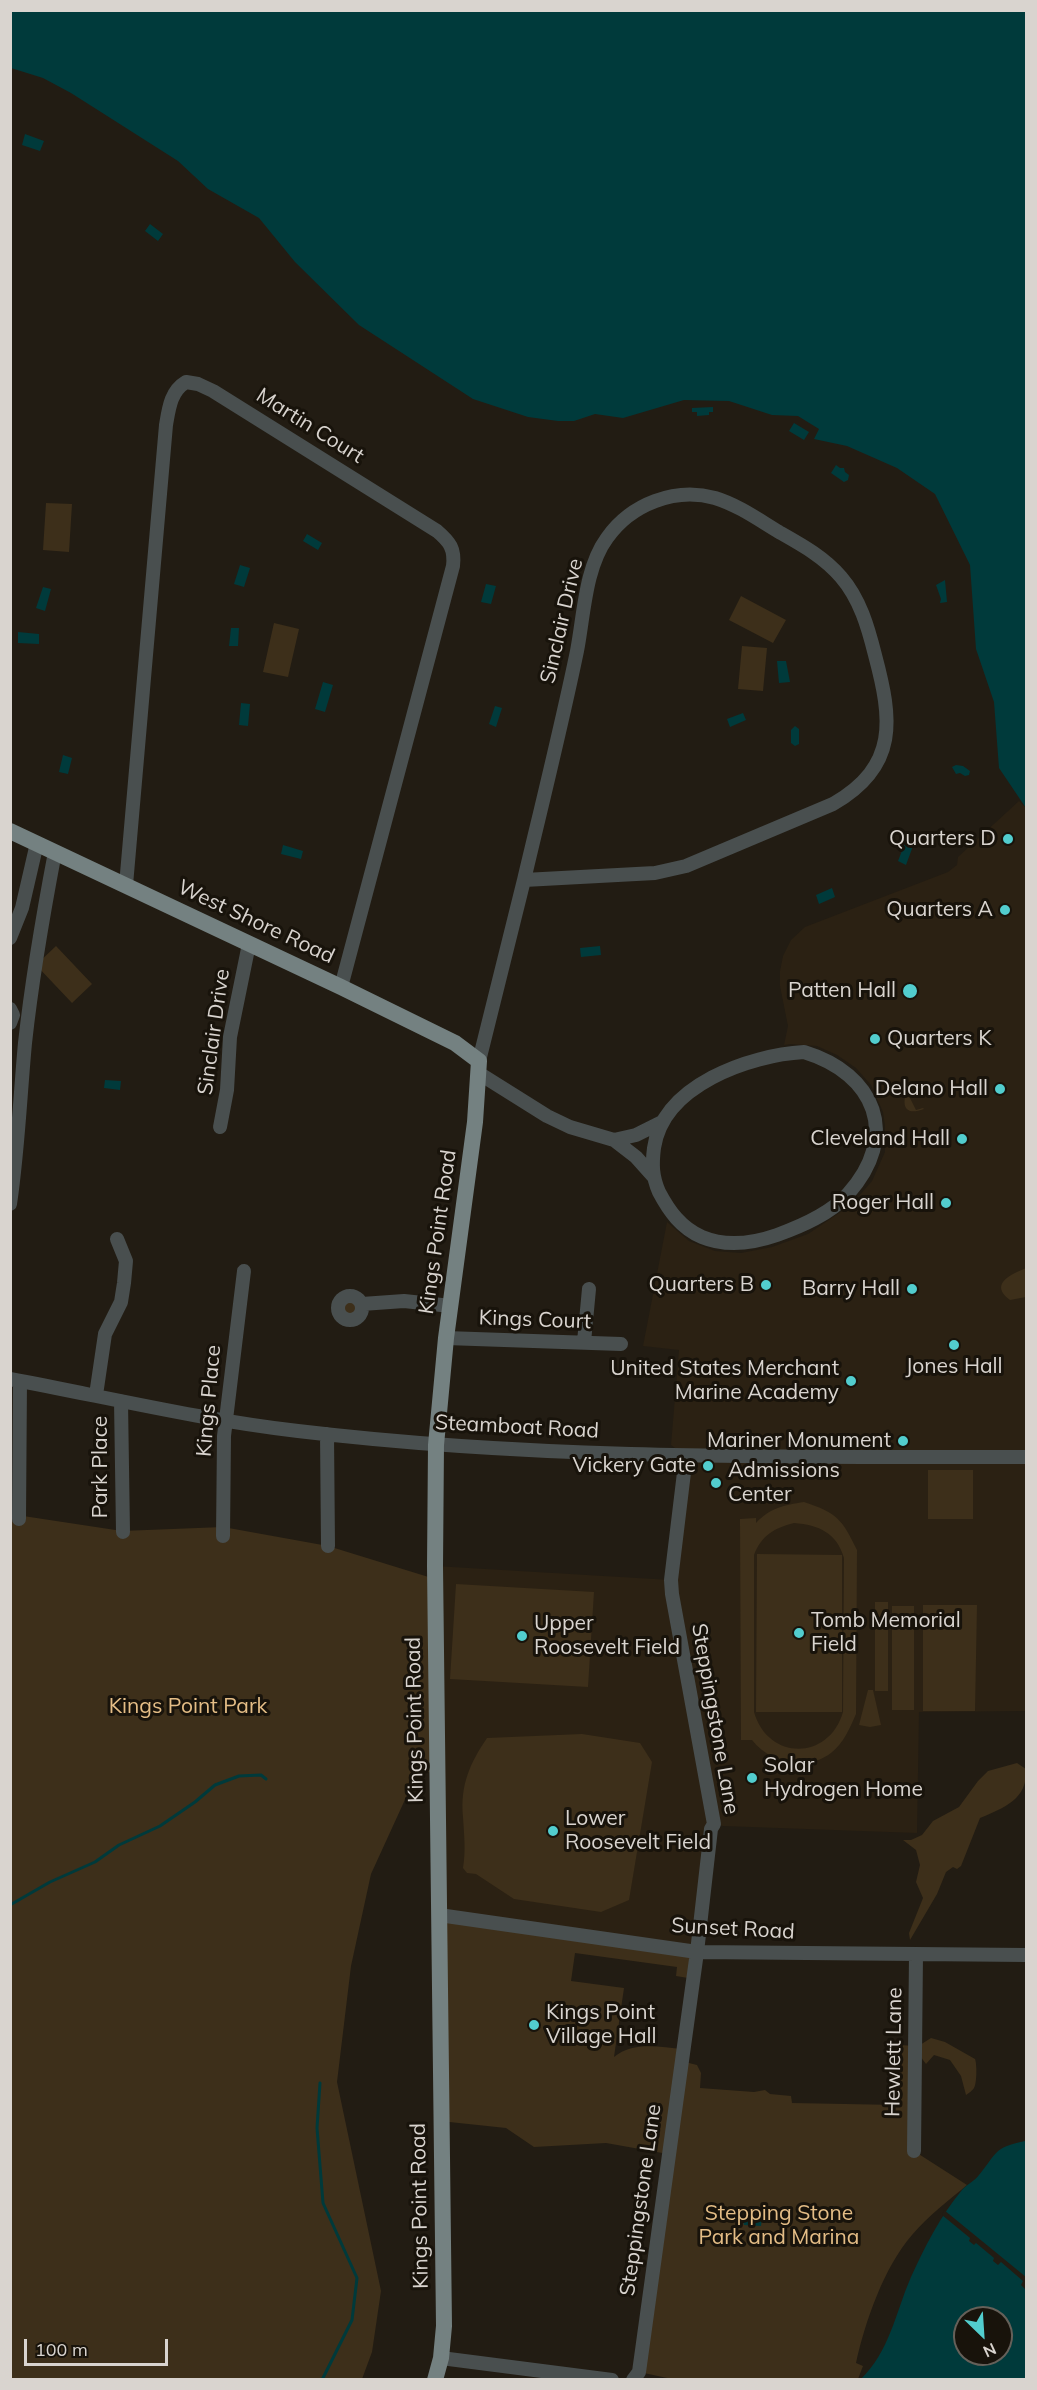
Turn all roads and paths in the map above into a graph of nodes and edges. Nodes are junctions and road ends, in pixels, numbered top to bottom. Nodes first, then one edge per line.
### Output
1 (10, 831) edge
2 (36, 843) junction
3 (55, 852) junction
4 (524, 880) junction
5 (126, 885) junction
6 (10, 938) edge
7 (249, 944) junction
8 (341, 987) junction
9 (10, 1009) edge
10 (10, 1023) edge
11 (480, 1067) junction
12 (662, 1122) junction
13 (220, 1127) dead end
14 (614, 1140) junction
15 (652, 1176) junction
16 (10, 1204) edge
17 (117, 1239) dead end
18 (244, 1271) dead end
19 (589, 1289) dead end
20 (362, 1304) dead end
21 (451, 1306) junction
22 (446, 1338) junction
23 (584, 1342) junction
24 (621, 1344) dead end
25 (15, 1380) edge
26 (96, 1395) junction
27 (122, 1401) junction
28 (226, 1420) junction
29 (327, 1434) junction
30 (436, 1445) junction
31 (686, 1456) junction
32 (1026, 1457) edge
33 (19, 1519) dead end
34 (123, 1532) dead end
35 (223, 1536) dead end
36 (328, 1546) dead end
37 (439, 1915) junction
38 (697, 1952) junction
39 (916, 1955) junction
40 (1026, 1955) edge
41 (914, 2151) dead end
42 (441, 2358) junction
43 (435, 2379) edge
44 (612, 2379) edge
45 (633, 2379) edge

1 - 2 main road, West Shore Road
2 - 3 main road, West Shore Road
2 - 6 street
3 - 5 main road, West Shore Road
3 - 16 street
4 - 4 street, Sinclair Drive
4 - 11 street, Sinclair Drive
5 - 7 main road, West Shore Road
5 - 8 street, Martin Court
7 - 8 main road, West Shore Road
7 - 13 street, Sinclair Drive
8 - 11 main road, West Shore Road
9 - 10 street
11 - 14 street
11 - 21 main road, Kings Point Road
12 - 14 street
12 - 15 street
12 - 15 street
14 - 15 street
17 - 26 street
18 - 28 street, Kings Place
19 - 23 street
20 - 21 street
21 - 22 main road, Kings Point Road
22 - 23 street, Kings Court
22 - 30 main road, Kings Point Road
23 - 24 street, Kings Court
25 - 26 street, Steamboat Road
25 - 33 street
26 - 27 street, Steamboat Road
27 - 28 street, Steamboat Road
27 - 34 street, Park Place
28 - 29 street, Steamboat Road
28 - 35 street, Kings Place
29 - 30 street, Steamboat Road
29 - 36 street
30 - 31 street, Steamboat Road
30 - 37 main road, Kings Point Road
31 - 32 street, Steamboat Road
31 - 38 street, Steppingstone Lane
37 - 38 street, Sunset Road
37 - 42 main road, Kings Point Road
38 - 39 street, Sunset Road
38 - 45 street, Steppingstone Lane
39 - 40 street, Sunset Road
39 - 41 street, Hewlett Lane
42 - 43 main road, Kings Point Road
42 - 44 street

